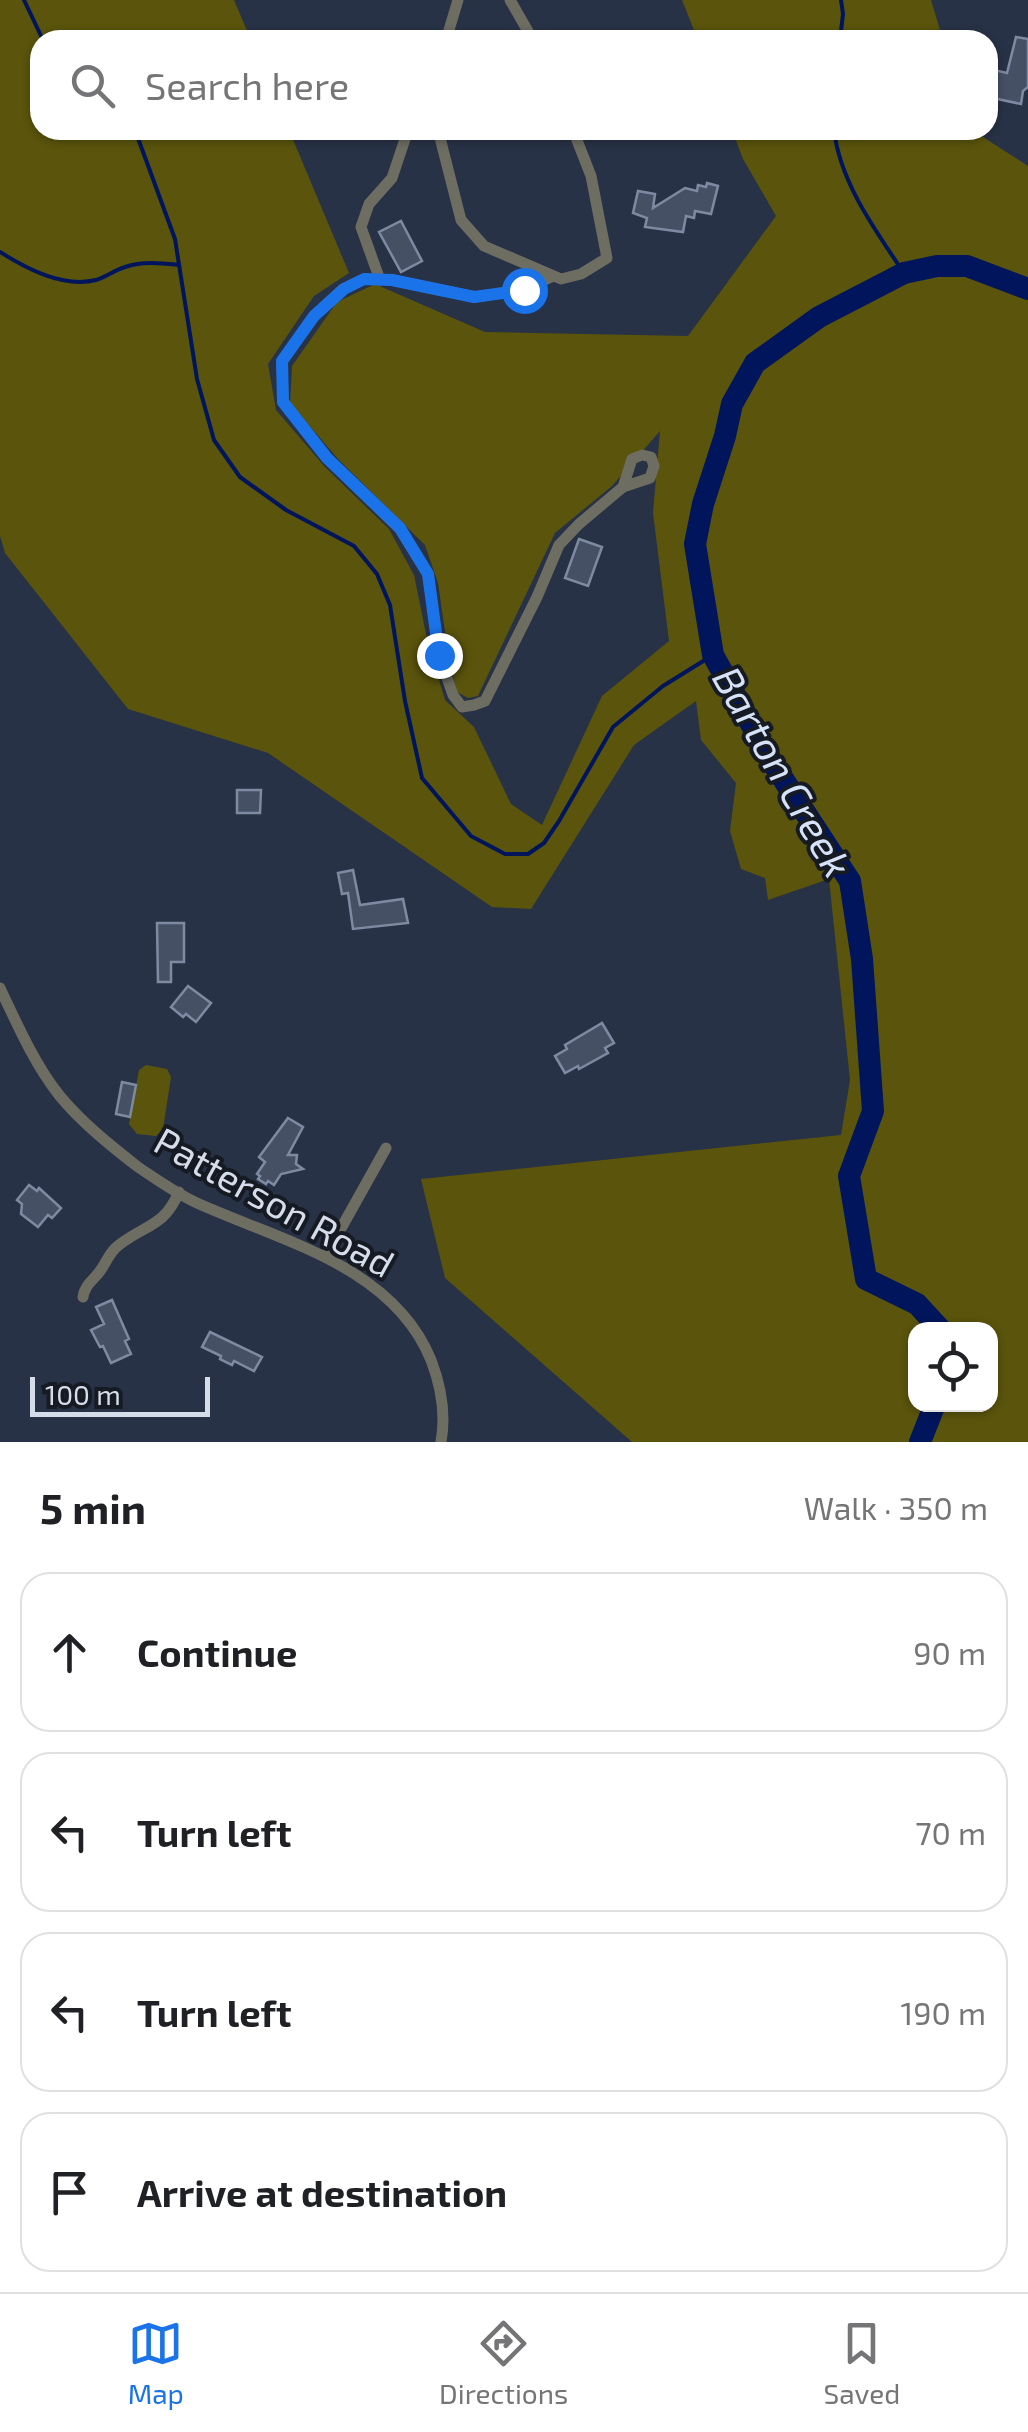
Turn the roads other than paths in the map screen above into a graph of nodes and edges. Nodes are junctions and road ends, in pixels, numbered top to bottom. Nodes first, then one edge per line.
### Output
1 (458, 0) edge
2 (510, 0) edge
3 (449, 30) edge
4 (526, 30) edge
5 (405, 140) edge
6 (441, 140) edge
7 (577, 140) edge
8 (553, 276) junction
9 (380, 280) junction
10 (623, 487) dead end
11 (0, 988) edge
12 (386, 1148) dead end
13 (179, 1192) junction
14 (325, 1256) junction
15 (83, 1298) dead end
16 (441, 1442) edge

1 - 3 street
2 - 4 street
5 - 9 street
6 - 8 street
7 - 8 street
8 - 9 street
9 - 10 street
11 - 13 street, Patterson Road
12 - 14 street
13 - 14 street, Patterson Road
13 - 15 street
14 - 16 street, Patterson Road

